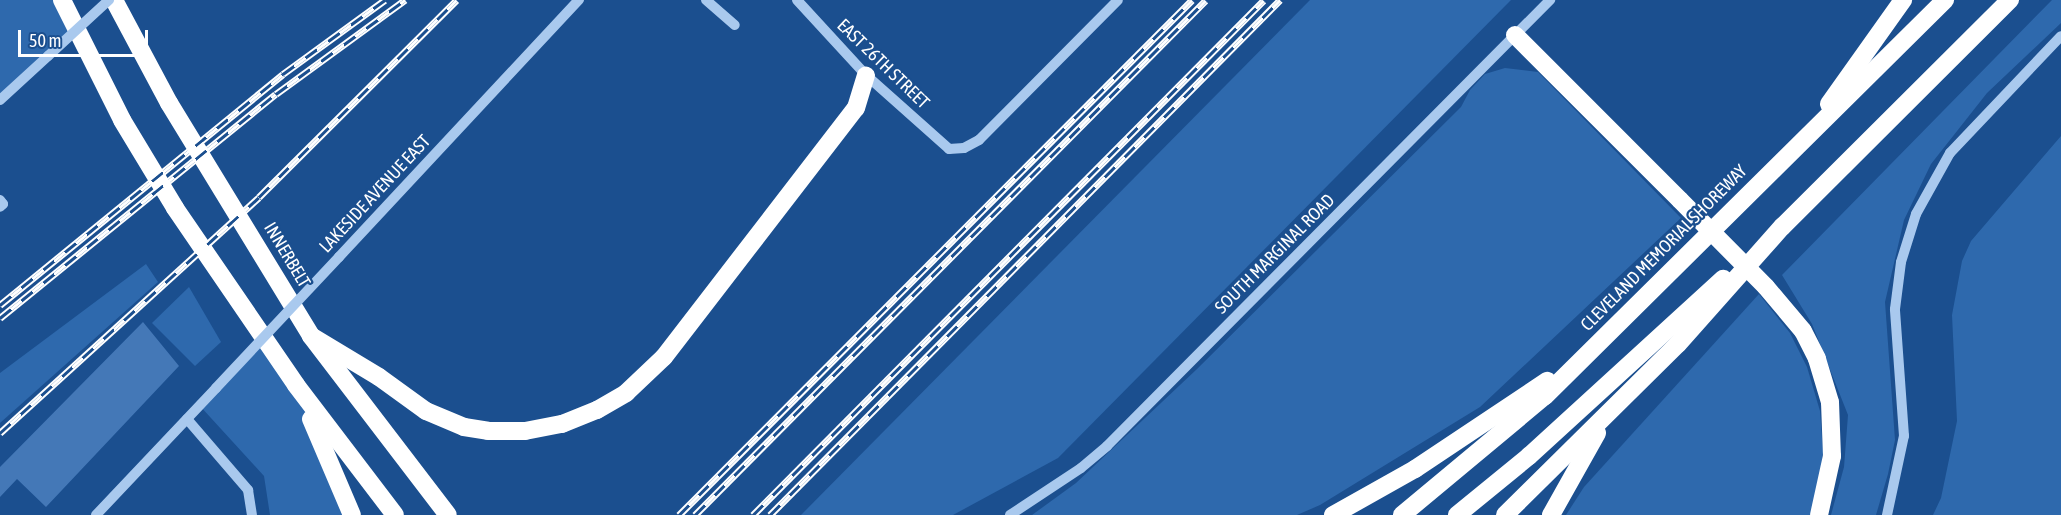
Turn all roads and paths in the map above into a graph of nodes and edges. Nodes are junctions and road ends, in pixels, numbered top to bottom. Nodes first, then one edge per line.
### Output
1 (62, 0) edge
2 (109, 0) edge
3 (114, 0) edge
4 (579, 0) edge
5 (706, 0) edge
6 (797, 0) edge
7 (1118, 0) edge
8 (1550, 0) edge
9 (1903, 0) edge
10 (1945, 0) edge
11 (2010, 0) edge
12 (735, 25) dead end
13 (1515, 35) junction
14 (2061, 36) edge
15 (866, 75) junction
16 (0, 100) edge
17 (1806, 138) junction
18 (0, 200) edge
19 (0, 207) edge
20 (1782, 227) junction
21 (310, 336) junction
22 (1588, 353) junction
23 (296, 385) junction
24 (1610, 411) junction
25 (187, 419) junction
26 (96, 515) edge
27 (252, 515) edge
28 (352, 515) edge
29 (395, 515) edge
30 (448, 515) edge
31 (1010, 515) edge
32 (1333, 515) edge
33 (1402, 515) edge
34 (1457, 515) edge
35 (1505, 515) edge
36 (1551, 515) edge
37 (1819, 515) edge
38 (1887, 515) edge

1 - 23 highway
2 - 16 street, bridge
3 - 21 highway, INNERBELT
4 - 25 street, LAKESIDE AVENUE EAST, bridge
5 - 12 street
6 - 15 street, EAST 26TH STREET
7 - 15 street, EAST 26TH STREET
8 - 13 street, SOUTH MARGINAL ROAD
9 - 17 highway
10 - 17 highway, CLEVELAND MEMORIAL SHOREWAY
11 - 20 highway
13 - 31 street, SOUTH MARGINAL ROAD
13 - 37 highway, bridge
14 - 38 street
15 - 21 highway
17 - 22 highway, CLEVELAND MEMORIAL SHOREWAY
18 - 19 street
20 - 24 highway
20 - 34 highway
21 - 30 highway, INNERBELT
22 - 32 highway
22 - 33 highway, CLEVELAND MEMORIAL SHOREWAY
23 - 28 highway
23 - 29 highway
24 - 35 highway
24 - 36 highway
25 - 26 street, LAKESIDE AVENUE EAST
25 - 27 street

